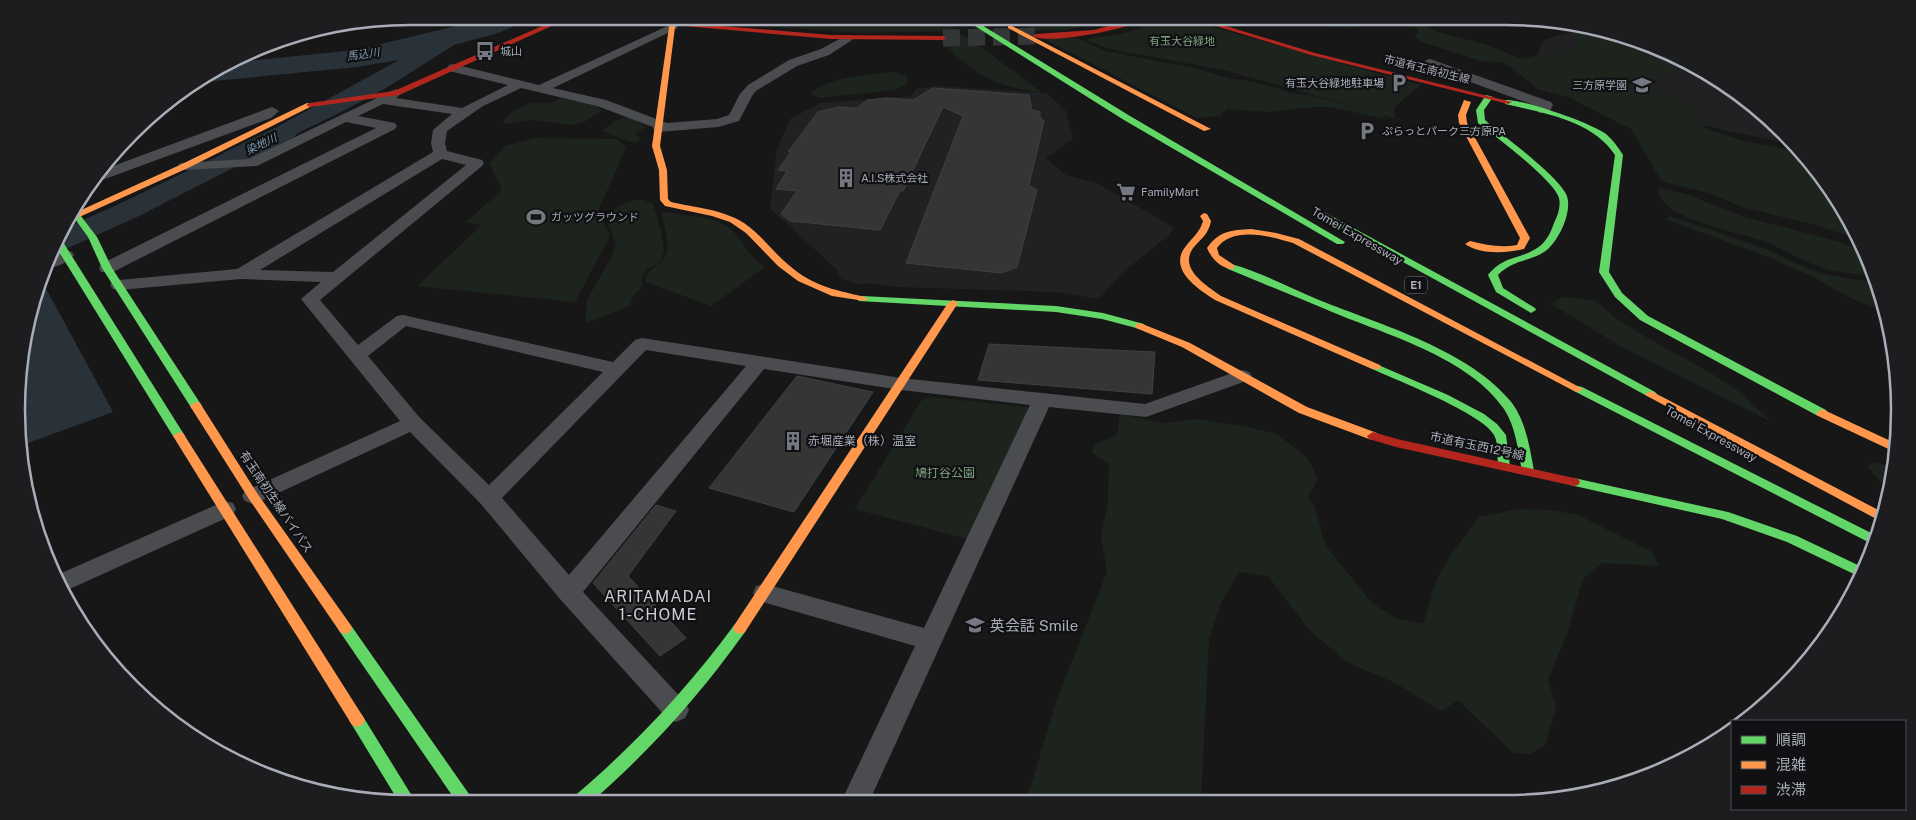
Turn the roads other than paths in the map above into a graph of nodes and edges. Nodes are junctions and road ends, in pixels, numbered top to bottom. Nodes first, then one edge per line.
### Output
1 (551, 25) edge
2 (669, 25) edge
3 (673, 25) edge
4 (696, 25) edge
5 (974, 25) edge
6 (977, 25) edge
7 (999, 25) edge
8 (1006, 25) edge
9 (1126, 25) edge
10 (1216, 25) edge
11 (1036, 36) tunnel mouth
12 (849, 38) junction
13 (943, 38) tunnel mouth
14 (1430, 63) dead end
15 (454, 68) junction
16 (520, 84) junction
17 (540, 89) junction
18 (1105, 89) dead end
19 (396, 93) joint
20 (1065, 94) dead end
21 (1474, 94) junction
22 (1489, 97) junction
23 (380, 98) junction
24 (1544, 110) junction
25 (272, 111) dead end
26 (462, 112) junction
27 (345, 118) junction
28 (660, 127) junction
29 (1207, 129) dead end
30 (440, 154) junction
31 (147, 159) junction
32 (113, 166) edge
33 (186, 166) junction
34 (107, 173) edge
35 (1315, 210) dead end
36 (79, 214) edge
37 (1204, 216) dead end
38 (76, 219) edge
39 (1470, 244) dead end
40 (1349, 247) dead end
41 (63, 249) edge
42 (108, 268) junction
43 (241, 274) junction
44 (337, 277) junction
45 (119, 285) junction
46 (953, 303) junction
47 (1538, 314) dead end
48 (357, 355) junction
49 (759, 362) junction
50 (1557, 365) dead end
51 (616, 369) junction
52 (1242, 376) junction
53 (901, 384) junction
54 (1042, 401) junction
55 (1698, 406) dead end
56 (413, 422) junction
57 (1889, 445) edge
58 (1504, 466) junction
59 (1528, 471) junction
60 (252, 496) junction
61 (489, 498) junction
62 (225, 509) junction
63 (1877, 514) edge
64 (1877, 515) edge
65 (1870, 537) edge
66 (1870, 537) edge
67 (1856, 570) edge
68 (66, 581) edge
69 (569, 592) junction
70 (765, 593) junction
71 (931, 640) junction
72 (676, 710) junction
73 (403, 795) edge
74 (462, 795) edge
75 (588, 795) edge
76 (858, 795) edge

1 - 15 main road
2 - 17 street
3 - 28 main road
4 - 12 main road
5 - 20 main road
6 - 40 main road, Tomei Expressway
7 - 18 main road
8 - 29 main road
9 - 11 main road
10 - 21 main road, 市道有玉南初生線
12 - 13 main road
12 - 28 street
14 - 24 street
15 - 16 street
15 - 19 main road
16 - 17 street
16 - 26 street
17 - 28 street
19 - 23 street
21 - 22 main road, 市道有玉南初生線
21 - 39 main road
22 - 24 main road, 市道有玉南初生線
22 - 47 main road
23 - 26 street
23 - 27 street
23 - 33 main road
24 - 57 main road, 市道有玉南初生線
25 - 31 street
26 - 30 street
27 - 33 street
27 - 42 street
28 - 46 main road, 市道有玉西12号線
30 - 43 street
30 - 44 street
31 - 32 street
31 - 34 street
33 - 36 main road
35 - 64 main road, Tomei Expressway / E1
37 - 58 main road
38 - 42 main road, 有玉南初生線バイパス
41 - 62 main road
42 - 45 main road, 有玉南初生線バイパス
43 - 44 street
43 - 45 street
44 - 48 street
45 - 60 main road, 有玉南初生線バイパス
46 - 52 main road, 市道有玉西12号線
46 - 53 main road
48 - 51 street
48 - 56 street
49 - 51 street
49 - 53 street
49 - 69 street
50 - 65 main road, Tomei Expressway
51 - 61 street
52 - 54 street
52 - 58 main road, 市道有玉西12号線
53 - 54 street
53 - 70 main road
54 - 71 street
55 - 63 main road
56 - 60 street
56 - 61 street
58 - 59 main road, 市道有玉西12号線
59 - 66 main road
59 - 67 main road, 市道有玉西12号線
60 - 74 main road, 有玉南初生線バイパス
61 - 69 street
62 - 68 street
62 - 73 main road
69 - 72 street
70 - 71 street
70 - 72 main road
71 - 76 street
72 - 75 main road

